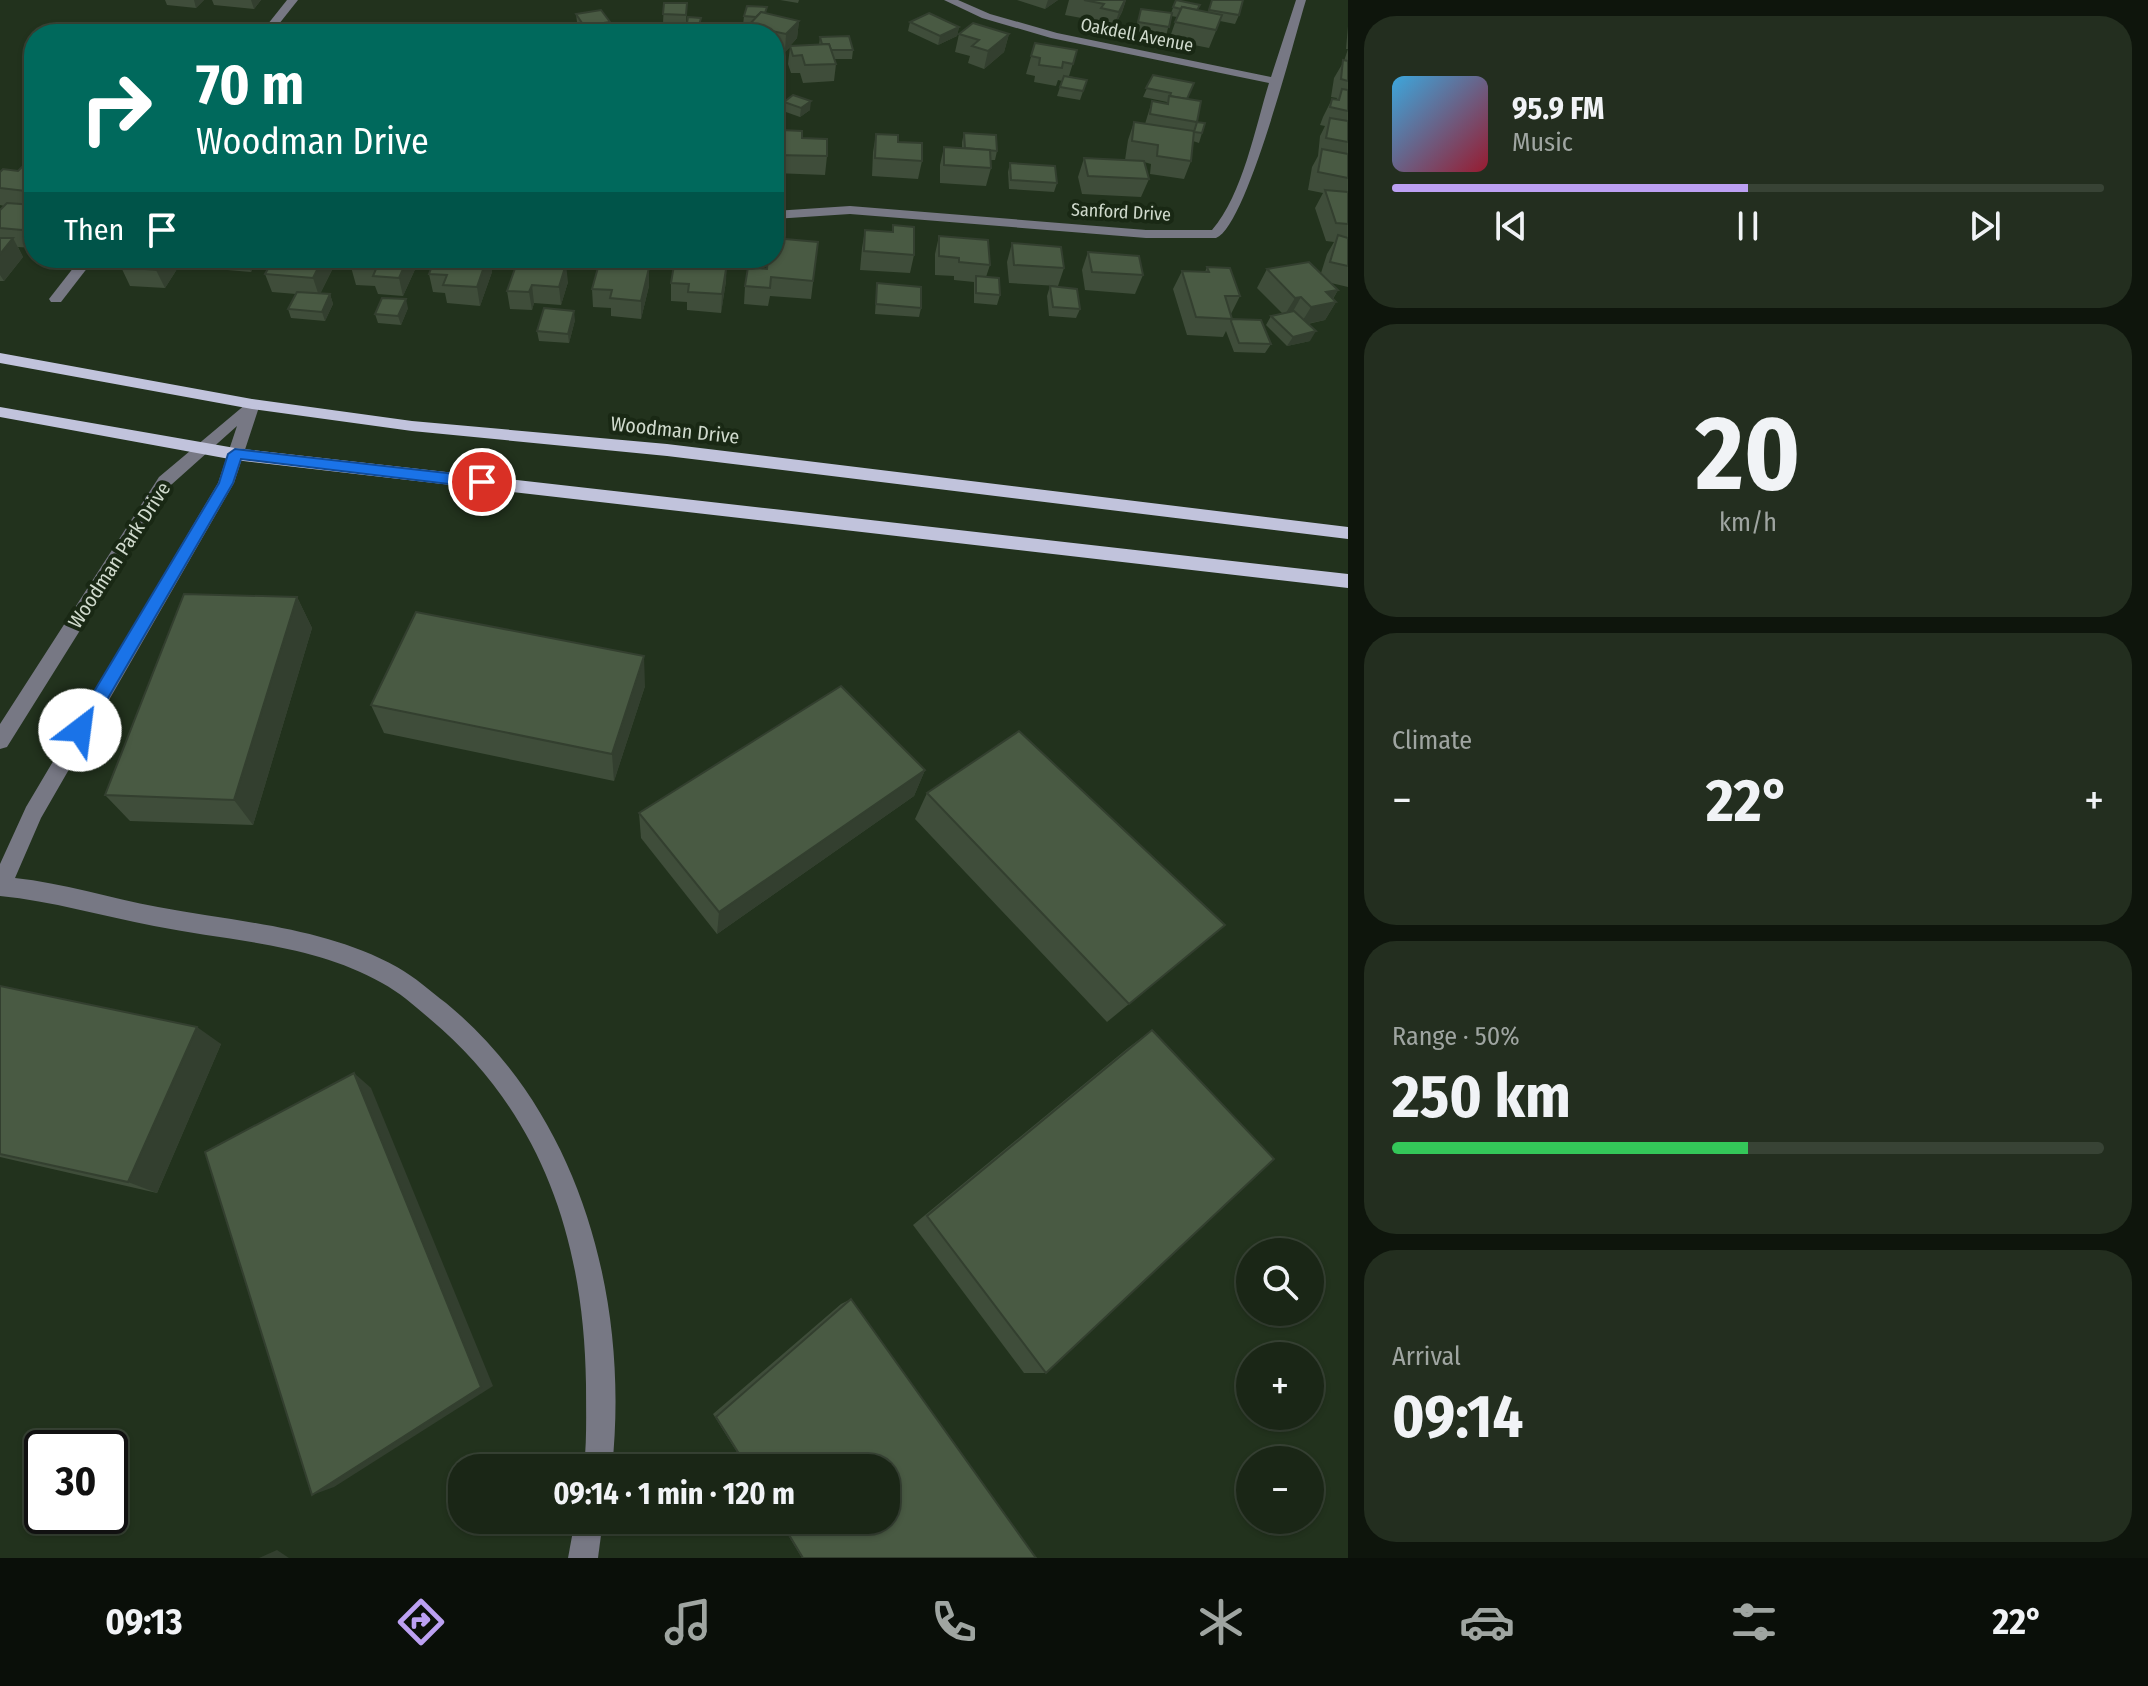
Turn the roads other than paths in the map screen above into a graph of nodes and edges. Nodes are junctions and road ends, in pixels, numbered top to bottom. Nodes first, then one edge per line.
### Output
1 (293, 0) edge
2 (949, 0) edge
3 (1301, 0) edge
4 (273, 24) edge
5 (1275, 81) junction
6 (784, 214) edge
7 (80, 268) edge
8 (56, 299) dead end
9 (0, 358) edge
10 (252, 404) junction
11 (0, 412) edge
12 (202, 447) junction
13 (235, 454) junction
14 (1348, 533) edge
15 (1348, 581) edge
16 (0, 741) edge
17 (1, 886) edge
18 (598, 1454) edge
19 (587, 1534) edge
20 (583, 1558) edge

1 - 4 street
2 - 5 street, Oakdell Avenue
3 - 5 street, Sanford Drive
5 - 6 street, Sanford Drive
7 - 8 street
9 - 10 main road, Woodman Drive
10 - 12 street, Woodman Park Drive
10 - 13 street
10 - 14 main road, Woodman Drive
11 - 12 main road
12 - 13 main road
12 - 16 street, Woodman Park Drive
13 - 15 main road
13 - 17 street
17 - 18 street
19 - 20 street

